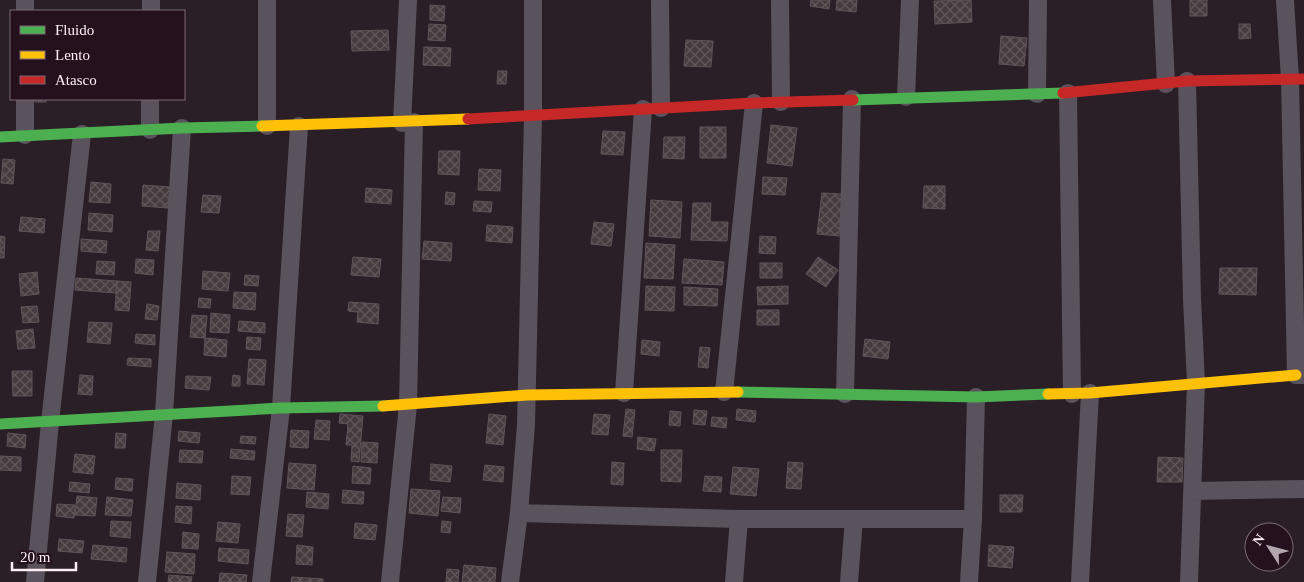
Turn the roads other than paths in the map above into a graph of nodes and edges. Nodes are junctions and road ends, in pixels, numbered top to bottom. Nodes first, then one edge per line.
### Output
1 (266, 0) edge
2 (408, 0) edge
3 (533, 0) edge
4 (660, 0) edge
5 (780, 0) edge
6 (910, 0) edge
7 (1038, 0) edge
8 (1162, 0) edge
9 (1285, 0) edge
10 (1297, 79) edge
11 (1187, 81) junction
12 (1166, 84) junction
13 (1068, 93) junction
14 (1037, 94) junction
15 (906, 97) junction
16 (852, 99) junction
17 (25, 100) edge
18 (150, 100) edge
19 (780, 102) junction
20 (754, 103) junction
21 (652, 109) junction
22 (533, 116) junction
23 (408, 122) junction
24 (267, 126) junction
25 (299, 126) junction
26 (182, 128) junction
27 (150, 130) junction
28 (82, 134) junction
29 (25, 135) junction
30 (0, 137) edge
31 (1300, 375) edge
32 (1196, 383) junction
33 (724, 392) junction
34 (1090, 393) junction
35 (624, 394) junction
36 (845, 394) junction
37 (1072, 394) junction
38 (527, 395) junction
39 (976, 397) junction
40 (408, 405) junction
41 (281, 408) junction
42 (164, 414) junction
43 (50, 422) junction
44 (0, 424) edge
45 (1304, 489) edge
46 (1193, 491) junction
47 (519, 513) junction
48 (740, 519) junction
49 (854, 519) junction
50 (973, 519) junction
51 (35, 582) edge
52 (147, 582) edge
53 (262, 582) edge
54 (390, 582) edge
55 (510, 582) edge
56 (734, 582) edge
57 (850, 582) edge
58 (970, 582) edge
59 (1080, 582) edge
60 (1189, 582) edge

1 - 24 street
2 - 23 street
3 - 22 street
4 - 21 street
5 - 19 street
6 - 15 street
7 - 14 street
8 - 12 street
9 - 10 street
10 - 11 street
10 - 31 street
11 - 12 street
11 - 32 street
12 - 13 street
13 - 14 street
13 - 37 street
14 - 15 street
15 - 16 street
16 - 19 street
16 - 36 street
17 - 29 street
18 - 27 street
19 - 20 street
20 - 21 street
20 - 33 street
21 - 22 street
21 - 35 street
22 - 23 street
22 - 38 street
23 - 25 street
23 - 40 street
24 - 25 street
24 - 26 street
25 - 41 street
26 - 27 street
26 - 42 street
27 - 28 street
28 - 29 street
28 - 43 street
29 - 30 street
31 - 32 street
32 - 34 street
32 - 46 street
33 - 35 street
33 - 36 street
34 - 37 street
34 - 59 street
35 - 38 street
36 - 39 street
37 - 39 street
38 - 40 street
38 - 47 street
39 - 50 street
40 - 41 street
40 - 54 street
41 - 42 street
41 - 53 street
42 - 43 street
42 - 52 street
43 - 44 street
43 - 51 street
45 - 46 street
46 - 60 street
47 - 48 street
47 - 55 street
48 - 49 street
48 - 56 street
49 - 50 street
49 - 57 street
50 - 58 street

